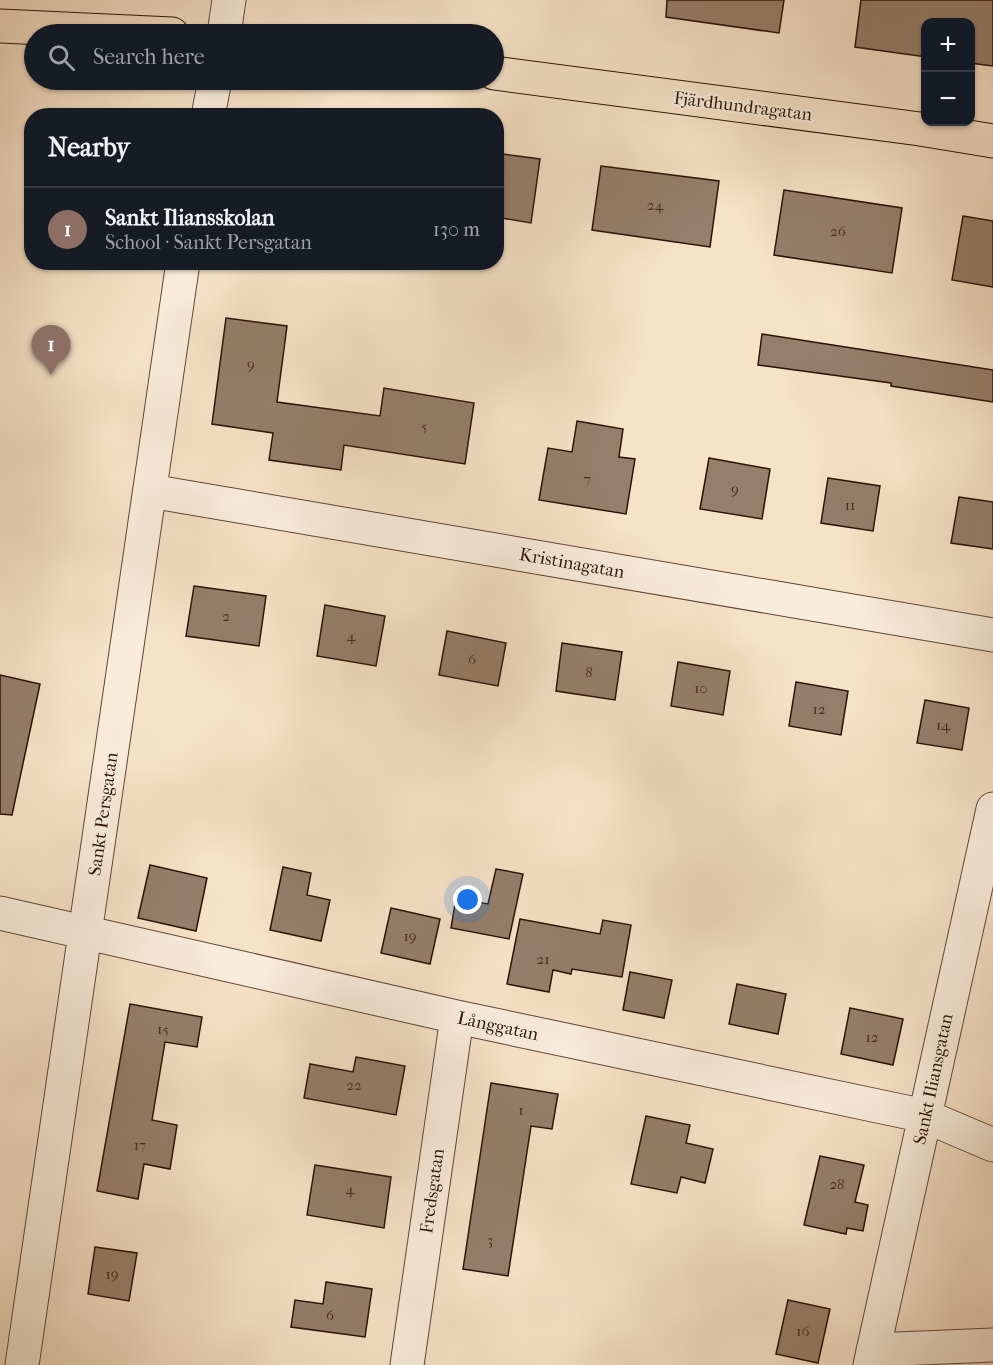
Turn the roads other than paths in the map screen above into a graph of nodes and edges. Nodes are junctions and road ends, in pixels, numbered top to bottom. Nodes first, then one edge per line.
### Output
1 (229, 0) edge
2 (225, 24) edge
3 (0, 26) edge
4 (24, 27) edge
5 (504, 74) edge
6 (212, 90) edge
7 (209, 108) edge
8 (993, 141) edge
9 (182, 270) edge
10 (150, 491) junction
11 (993, 635) edge
12 (993, 808) edge
13 (0, 913) edge
14 (86, 932) junction
15 (458, 1017) junction
16 (925, 1116) junction
17 (993, 1145) edge
18 (993, 1345) edge
19 (872, 1358) edge
20 (22, 1365) edge
21 (407, 1365) edge

1 - 2 street
3 - 4 main road
5 - 8 main road, Fjärdhundragatan
6 - 7 street
9 - 10 street, Sankt Persgatan
10 - 11 street, Kristinagatan
10 - 14 street, Sankt Persgatan
12 - 16 street, Sankt Iliansgatan
13 - 14 street, Långgatan
14 - 15 street, Långgatan
14 - 20 street, Sankt Persgatan
15 - 16 street, Långgatan
15 - 21 street, Fredsgatan
16 - 17 street, Långgatan
16 - 19 street, Sankt Iliansgatan
18 - 19 street

